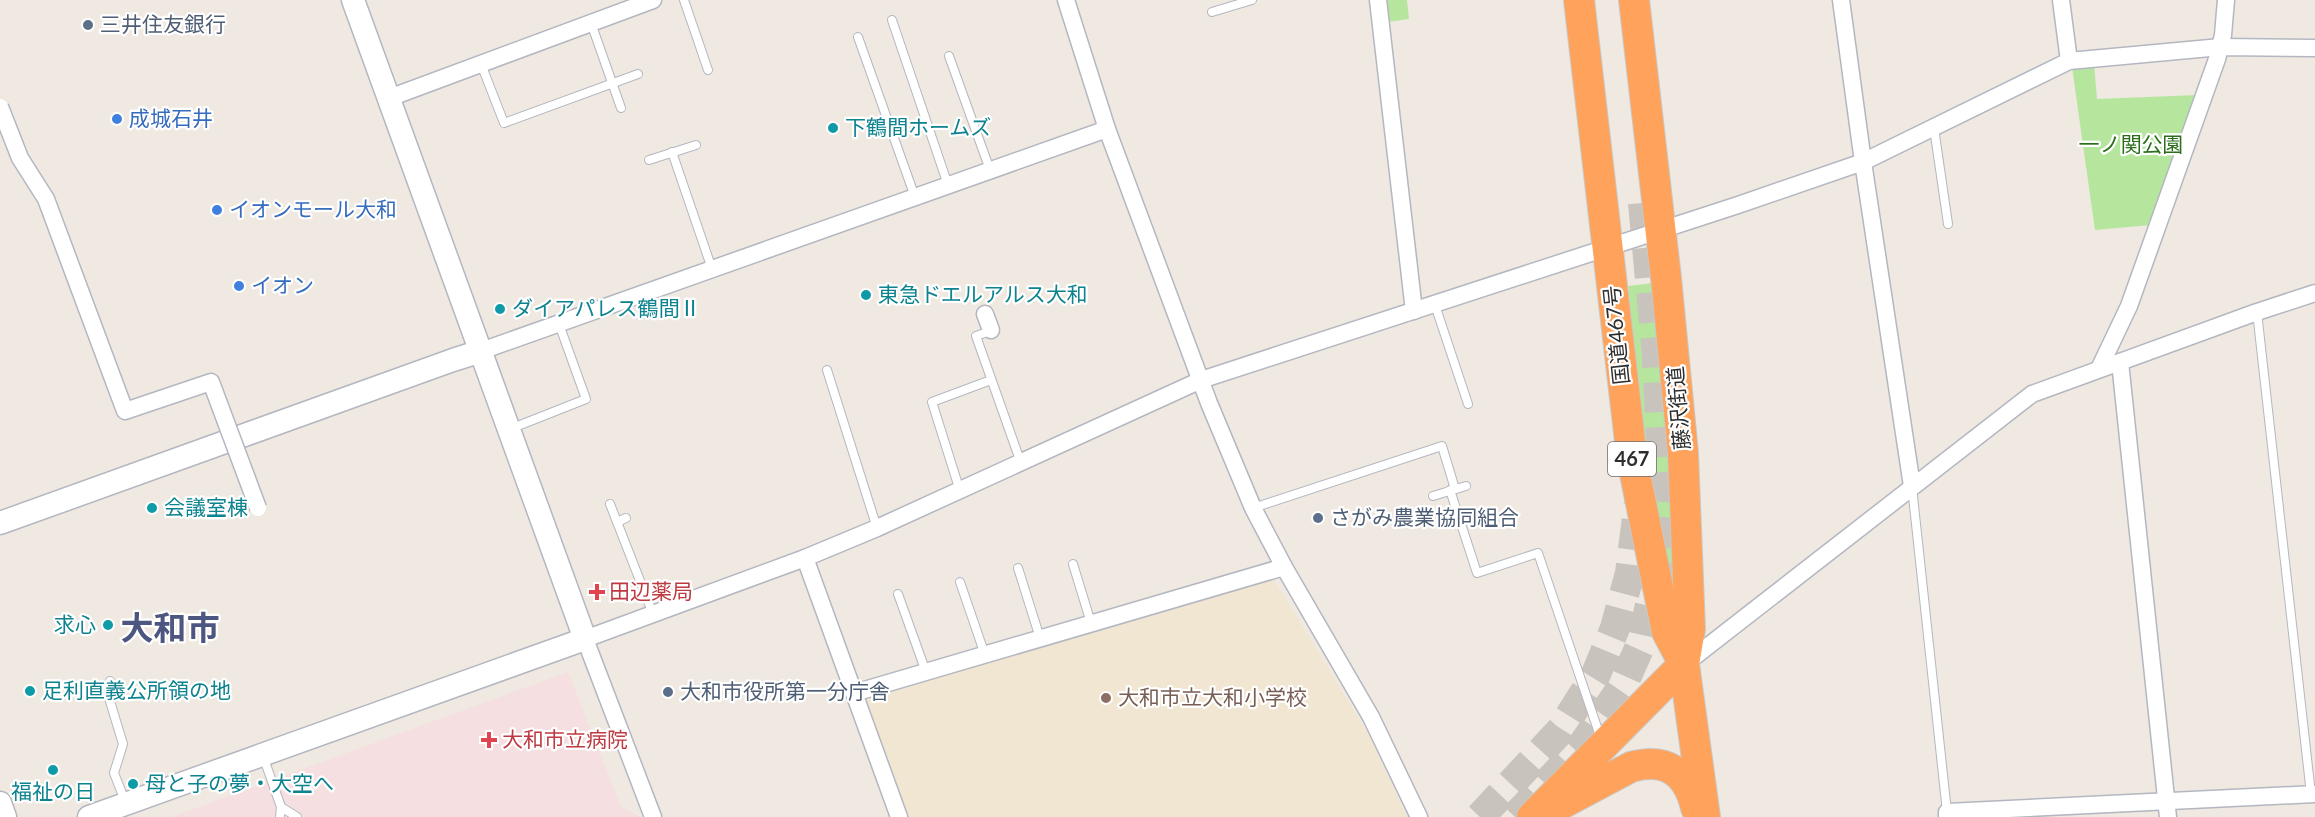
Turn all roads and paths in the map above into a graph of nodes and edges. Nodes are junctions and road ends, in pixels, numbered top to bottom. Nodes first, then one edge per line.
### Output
1 (353, 0) edge
2 (653, 0) edge
3 (684, 0) edge
4 (1066, 0) edge
5 (1249, 0) edge
6 (1378, 0) edge
7 (1579, 0) edge
8 (1634, 0) edge
9 (1841, 0) edge
10 (2061, 0) edge
11 (2226, 0) edge
12 (1212, 12) dead end
13 (892, 20) dead end
14 (591, 23) junction
15 (858, 38) dead end
16 (2221, 47) junction
17 (2315, 48) edge
18 (949, 57) dead end
19 (2069, 61) junction
20 (481, 64) junction
21 (708, 70) dead end
22 (638, 74) dead end
23 (612, 83) junction
24 (389, 98) junction
25 (0, 107) edge
26 (621, 108) dead end
27 (1934, 128) junction
28 (1107, 129) junction
29 (696, 145) dead end
30 (672, 152) junction
31 (649, 160) dead end
32 (1863, 162) junction
33 (990, 170) junction
34 (948, 185) junction
35 (915, 197) junction
36 (1948, 224) dead end
37 (1660, 230) junction
38 (1607, 248) junction
39 (712, 269) junction
40 (2315, 293) edge
41 (1435, 304) junction
42 (1414, 311) junction
43 (2257, 312) junction
44 (985, 314) dead end
45 (559, 324) junction
46 (995, 329) joint
47 (481, 351) junction
48 (2120, 362) junction
49 (2099, 369) junction
50 (827, 370) dead end
51 (991, 380) junction
52 (1201, 380) junction
53 (1468, 404) dead end
54 (510, 429) junction
55 (1021, 463) junction
56 (1466, 486) dead end
57 (1912, 486) junction
58 (1453, 490) junction
59 (960, 491) junction
60 (1433, 496) dead end
61 (610, 504) dead end
62 (258, 508) dead end
63 (1253, 508) junction
64 (626, 518) dead end
65 (617, 522) junction
66 (0, 523) edge
67 (878, 528) junction
68 (805, 558) junction
69 (1073, 564) dead end
70 (1284, 567) junction
71 (1018, 568) dead end
72 (960, 582) dead end
73 (898, 594) dead end
74 (653, 614) junction
75 (1091, 623) junction
76 (1040, 638) junction
77 (585, 639) junction
78 (985, 655) junction
79 (1684, 664) junction
80 (927, 672) junction
81 (110, 681) dead end
82 (854, 693) junction
83 (1604, 746) junction
84 (263, 756) junction
85 (2313, 794) edge
86 (0, 803) edge
87 (126, 804) junction
88 (281, 807) junction
89 (2167, 809) edge
90 (651, 812) edge
91 (1947, 814) edge
92 (5, 817) edge
93 (89, 817) edge
94 (280, 817) edge
95 (297, 817) edge
96 (663, 817) edge
97 (899, 817) edge
98 (1419, 817) edge
99 (1532, 817) edge
100 (1537, 817) edge
101 (1698, 817) edge
102 (1705, 817) edge

1 - 24 street
2 - 14 street
3 - 21 lane
4 - 28 street
5 - 12 lane
6 - 42 street
7 - 38 highway, 国道467号 / 467
8 - 37 highway, 藤沢街道 / 467
9 - 32 street
10 - 19 street
11 - 16 street
13 - 34 lane
14 - 20 street
14 - 23 lane
15 - 35 lane
16 - 17 street
16 - 19 street
16 - 49 street
18 - 33 lane
19 - 27 street
20 - 23 lane
20 - 24 street
22 - 23 lane
23 - 26 lane
24 - 47 street
25 - 62 street, bridge
27 - 32 street
27 - 36 lane
28 - 33 street
28 - 52 street
29 - 30 lane
30 - 31 lane
30 - 39 lane
32 - 37 street
32 - 57 street
33 - 34 street
34 - 35 street
35 - 39 street
37 - 38 street
37 - 79 highway, 藤沢街道 / 467
38 - 41 street
38 - 79 highway, 国道467号 / 467
39 - 45 street
40 - 43 street
41 - 42 street
41 - 53 lane
42 - 52 street
43 - 48 street
43 - 85 lane
44 - 46 street
45 - 47 street
45 - 54 lane
46 - 51 lane
47 - 54 street
47 - 66 street
48 - 49 street
48 - 89 street
49 - 57 street
50 - 67 lane
51 - 55 lane
51 - 59 lane
52 - 55 street
52 - 63 street
54 - 77 street
55 - 59 street
56 - 58 lane
57 - 79 street
57 - 91 lane
58 - 60 lane
58 - 63 lane
58 - 83 lane
59 - 67 street
61 - 65 lane
63 - 70 street
64 - 65 lane
65 - 74 lane
67 - 68 street
68 - 74 street
68 - 82 street
69 - 75 lane
70 - 75 street
70 - 98 street
71 - 76 lane
72 - 78 lane
73 - 80 lane
74 - 77 street
75 - 76 street
76 - 78 street
77 - 84 street
77 - 90 street
78 - 80 street
79 - 83 highway
79 - 102 highway, 藤沢街道 / 467
80 - 82 street
81 - 87 lane
82 - 97 street
83 - 99 highway
84 - 87 street
84 - 88 lane
85 - 89 street
86 - 92 street
87 - 93 street
88 - 94 lane
88 - 95 lane
89 - 91 street
90 - 96 street
100 - 101 highway

